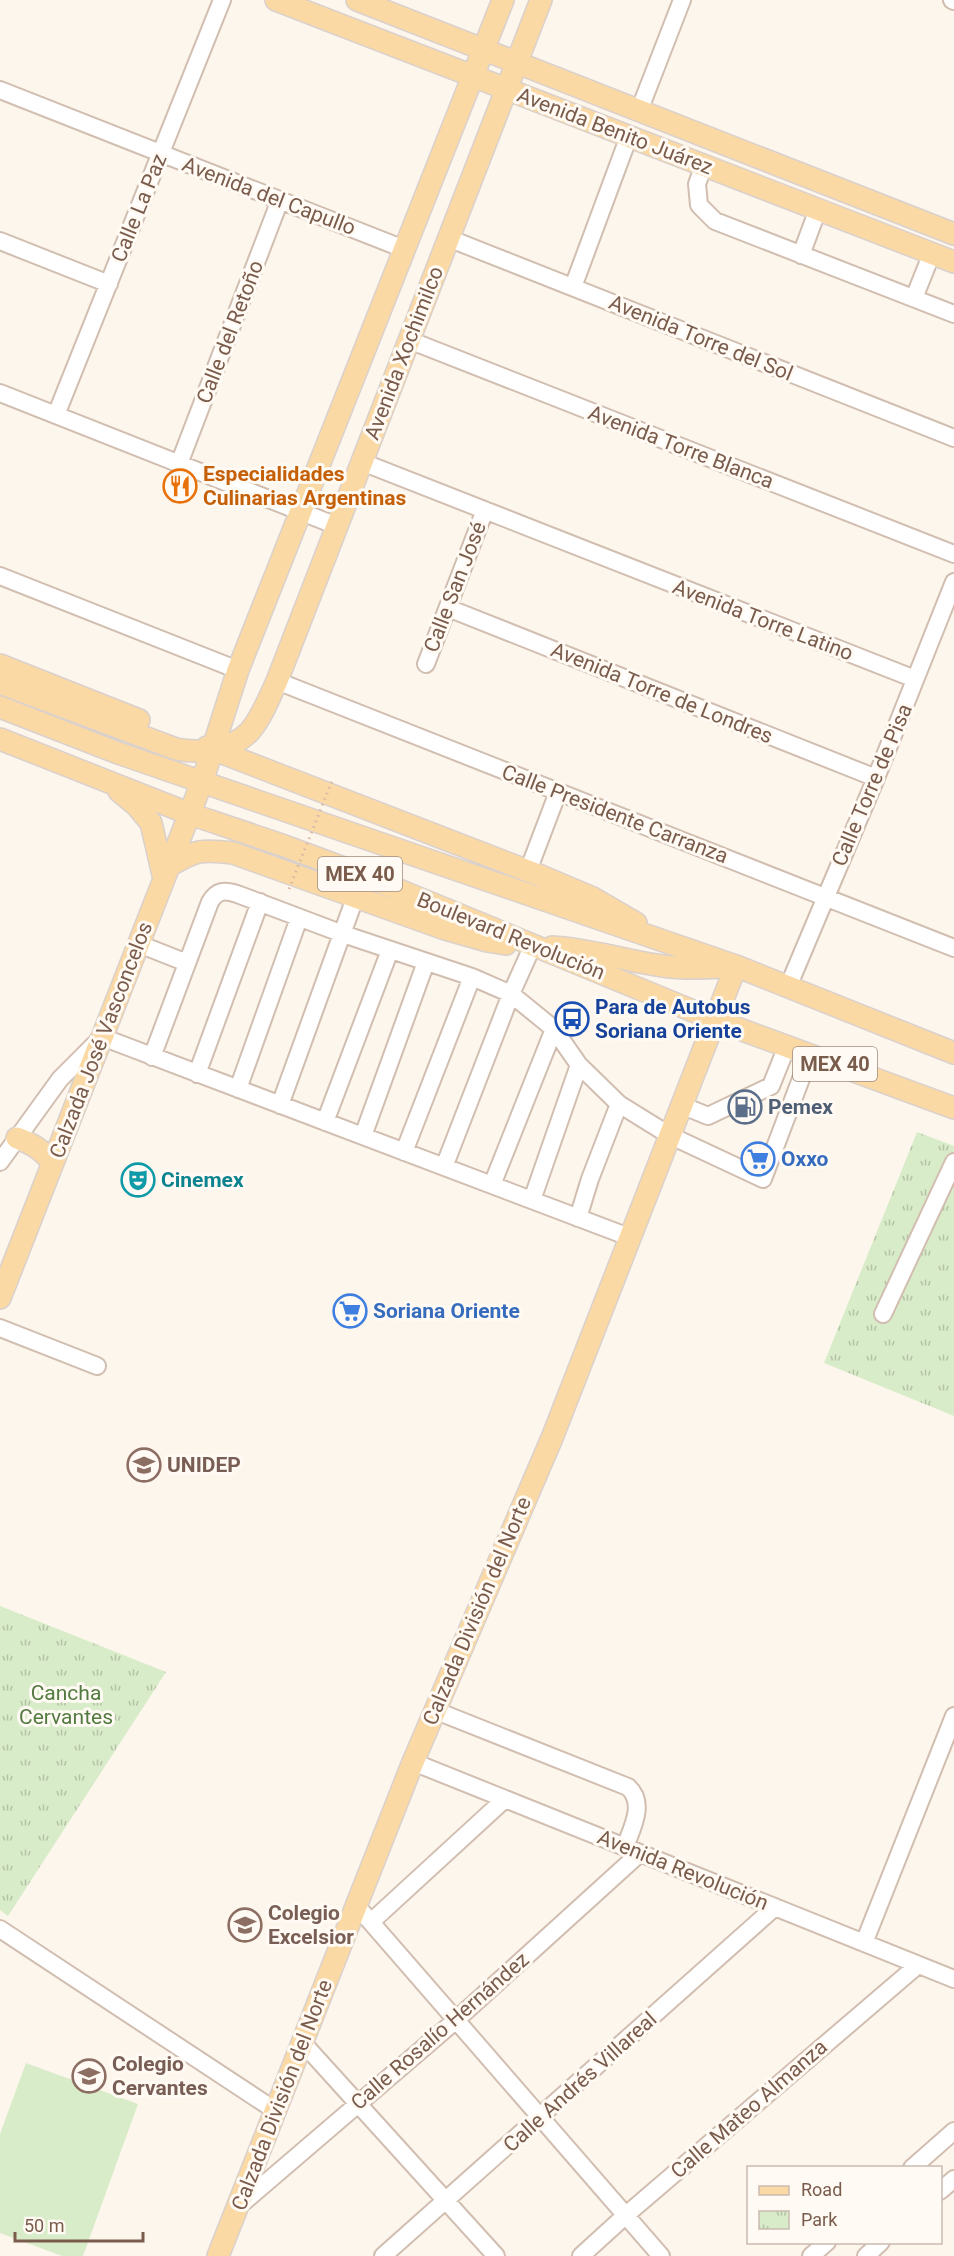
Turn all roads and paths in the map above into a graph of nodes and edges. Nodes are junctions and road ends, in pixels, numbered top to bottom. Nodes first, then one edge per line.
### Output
1 (222, 0) edge
2 (276, 0) edge
3 (357, 0) edge
4 (503, 0) edge
5 (541, 0) edge
6 (682, 0) edge
7 (484, 50) junction
8 (517, 63) junction
9 (473, 76) junction
10 (506, 89) junction
11 (0, 90) edge
12 (639, 111) junction
13 (629, 136) junction
14 (161, 154) junction
15 (704, 165) junction
16 (280, 200) junction
17 (818, 209) junction
18 (954, 234) edge
19 (448, 238) junction
20 (0, 241) edge
21 (404, 249) junction
22 (932, 253) junction
23 (801, 255) junction
24 (954, 262) edge
25 (109, 284) junction
26 (573, 287) junction
27 (914, 298) junction
28 (954, 314) edge
29 (409, 340) junction
30 (0, 393) edge
31 (56, 415) junction
32 (954, 438) edge
33 (362, 462) junction
34 (179, 464) junction
35 (485, 510) junction
36 (301, 511) junction
37 (337, 526) junction
38 (954, 554) edge
39 (0, 576) edge
40 (954, 582) edge
41 (448, 608) junction
42 (426, 664) dead end
43 (0, 665) edge
44 (238, 670) junction
45 (915, 679) junction
46 (277, 681) junction
47 (0, 683) edge
48 (0, 707) edge
49 (2, 743) edge
50 (213, 750) junction
51 (876, 778) junction
52 (332, 781) dead end
53 (110, 782) junction
54 (202, 782) junction
55 (558, 792) junction
56 (190, 814) junction
57 (528, 871) junction
58 (167, 872) junction
59 (289, 890) dead end
60 (825, 897) junction
61 (355, 898) junction
62 (260, 902) junction
63 (299, 918) junction
64 (343, 934) junction
65 (667, 943) junction
66 (139, 944) junction
67 (533, 945) junction
68 (954, 948) edge
69 (390, 950) junction
70 (426, 962) junction
71 (187, 963) junction
72 (736, 966) junction
73 (472, 977) junction
74 (788, 987) junction
75 (511, 994) junction
76 (715, 1020) junction
77 (554, 1029) junction
78 (102, 1037) junction
79 (787, 1046) junction
80 (954, 1053) edge
81 (810, 1054) junction
82 (152, 1057) junction
83 (579, 1065) junction
84 (197, 1074) junction
85 (238, 1089) junction
86 (619, 1104) junction
87 (280, 1105) junction
88 (681, 1105) junction
89 (954, 1108) edge
90 (325, 1122) junction
91 (669, 1135) junction
92 (363, 1137) junction
93 (17, 1138) junction
94 (404, 1152) junction
95 (0, 1161) edge
96 (954, 1162) edge
97 (53, 1163) junction
98 (444, 1167) junction
99 (492, 1185) junction
100 (532, 1200) junction
101 (578, 1218) junction
102 (629, 1237) junction
103 (0, 1298) edge
104 (883, 1314) dead end
105 (0, 1328) edge
106 (97, 1366) dead end
107 (434, 1710) junction
108 (954, 1716) edge
109 (413, 1762) junction
110 (505, 1799) junction
111 (633, 1850) junction
112 (356, 1905) junction
113 (775, 1907) junction
114 (371, 1922) junction
115 (0, 1929) edge
116 (864, 1943) junction
117 (918, 1965) junction
118 (954, 1979) edge
119 (456, 2020) junction
120 (302, 2042) junction
121 (357, 2102) junction
122 (276, 2111) junction
123 (541, 2117) junction
124 (954, 2131) edge
125 (914, 2166) edge
126 (954, 2179) edge
127 (942, 2189) edge
128 (446, 2200) junction
129 (238, 2206) junction
130 (626, 2215) junction
131 (825, 2244) edge
132 (879, 2244) edge
133 (219, 2256) edge
134 (382, 2256) edge
135 (496, 2256) edge
136 (581, 2256) edge
137 (661, 2256) edge
138 (812, 2256) edge
139 (866, 2256) edge

1 - 14 street, Calle La Paz
2 - 9 main road, Avenida Benito Juárez
3 - 7 main road, Avenida Benito Juárez
4 - 7 main road, Avenida Xochimilco
5 - 8 main road, Avenida Xochimilco
6 - 12 street
7 - 8 main road, Avenida Benito Juárez
7 - 9 main road, Avenida Xochimilco
8 - 10 main road, Avenida Xochimilco
8 - 12 main road, Avenida Benito Juárez
9 - 10 main road, Avenida Benito Juárez
9 - 21 main road, Avenida Xochimilco
10 - 13 main road, Avenida Benito Juárez
10 - 19 main road, Avenida Xochimilco
11 - 14 street, Avenida del Capullo
12 - 18 main road, Avenida Benito Juárez
13 - 15 main road, Avenida Benito Juárez
13 - 26 street
14 - 16 street, Avenida del Capullo
14 - 25 street, Calle La Paz
15 - 17 main road, Avenida Benito Juárez
15 - 23 street
16 - 21 street, Avenida del Capullo
16 - 34 street, Calle del Retoño
17 - 22 main road, Avenida Benito Juárez
17 - 23 street
19 - 26 street, Avenida Torre del Sol
19 - 29 main road, Avenida Xochimilco
20 - 25 street
21 - 36 main road, Avenida Xochimilco
22 - 24 main road, Avenida Benito Juárez
22 - 27 street
23 - 27 street
25 - 31 street, Calle La Paz
26 - 32 street, Avenida Torre del Sol
27 - 28 street
29 - 33 main road, Avenida Xochimilco
29 - 38 street, Avenida Torre Blanca
30 - 31 street
31 - 34 street
33 - 35 street, Avenida Torre Latino
33 - 37 main road, Avenida Xochimilco
34 - 36 street
35 - 41 street, Calle San José
35 - 45 street, Avenida Torre Latino
36 - 37 street
36 - 44 main road, Avenida Xochimilco
37 - 46 main road, Avenida Xochimilco
39 - 44 street
40 - 45 street, Calle Torre de Pisa
41 - 42 street, Calle San José
41 - 51 street, Avenida Torre de Londres
43 - 50 main road
44 - 50 main road, Avenida Xochimilco
45 - 51 street, Calle Torre de Pisa
46 - 50 main road, Avenida Xochimilco
46 - 55 street, Calle Presidente Carranza
47 - 50 main road
48 - 54 main road, MEX 40
49 - 53 main road, Boulevard Revolución / MEX 40
50 - 54 main road, Avenida Xochimilco
50 - 57 main road
51 - 60 street, Calle Torre de Pisa
52 - 59 path, bridge
53 - 56 main road, Boulevard Revolución / MEX 40
53 - 58 main road
54 - 56 main road, Calzada José Vasconcelos
54 - 65 main road, MEX 40
55 - 57 street
55 - 60 street, Calle Presidente Carranza
56 - 58 main road, Calzada José Vasconcelos
56 - 67 main road, Boulevard Revolución / MEX 40
57 - 65 main road
58 - 61 main road
58 - 66 main road, Calzada José Vasconcelos
60 - 68 street, Calle Presidente Carranza
60 - 74 street, Calle Torre de Pisa
61 - 64 street
61 - 67 main road
62 - 63 street
62 - 71 street
62 - 84 street
63 - 64 street
63 - 85 street
64 - 69 street
64 - 87 street
65 - 72 main road, MEX 40
66 - 71 street
66 - 78 main road, Calzada José Vasconcelos
67 - 72 main road
67 - 75 street
67 - 76 main road, Boulevard Revolución / MEX 40
69 - 70 street
69 - 90 street
70 - 73 street
70 - 92 street
71 - 82 street
72 - 74 main road, MEX 40
72 - 76 main road, Calzada División del Norte
73 - 75 street
73 - 94 street
74 - 80 main road, MEX 40
75 - 77 street
75 - 98 street
76 - 79 main road, Boulevard Revolución / MEX 40
76 - 88 main road, Calzada División del Norte
77 - 83 street
77 - 99 street
78 - 82 street
78 - 93 street
78 - 97 main road, Calzada José Vasconcelos
79 - 81 main road, Boulevard Revolución / MEX 40
79 - 88 street
81 - 89 main road, Boulevard Revolución / MEX 40
81 - 91 street
82 - 84 street
83 - 86 street
83 - 100 street
84 - 85 street
85 - 87 street
86 - 91 street
86 - 101 street
87 - 90 street
88 - 91 main road, Calzada División del Norte
90 - 92 street
91 - 102 main road, Calzada División del Norte
92 - 94 street
93 - 95 street
93 - 97 main road
94 - 98 street
96 - 104 street
97 - 103 main road, Calzada José Vasconcelos
98 - 99 street
99 - 100 street
100 - 101 street
101 - 102 street
102 - 107 main road, Calzada División del Norte
105 - 106 street
107 - 109 main road, Calzada División del Norte
107 - 111 street
108 - 116 street
109 - 110 street, Avenida Revolución
109 - 112 main road, Calzada División del Norte
110 - 111 street, Avenida Revolución
110 - 114 street
111 - 113 street, Avenida Revolución
111 - 119 street, Calle Rosalío Hernández
112 - 114 street
112 - 120 main road, Calzada División del Norte
113 - 116 street, Avenida Revolución
113 - 123 street, Calle Andrés Villareal
114 - 119 street
115 - 122 street
116 - 117 street, Avenida Revolución
117 - 118 street, Avenida Revolución
117 - 130 street, Calle Mateo Almanza
119 - 121 street, Calle Rosalío Hernández
119 - 123 street
120 - 121 street
120 - 122 main road, Calzada División del Norte
121 - 128 street
121 - 129 street, Calle Rosalío Hernández
122 - 129 main road, Calzada División del Norte
123 - 128 street, Calle Andrés Villareal
123 - 130 street
124 - 125 street
126 - 127 street
128 - 134 street, Calle Andrés Villareal
128 - 135 street
129 - 133 main road, Calzada División del Norte
130 - 136 street, Calle Mateo Almanza
130 - 137 street
131 - 138 street
132 - 139 street

